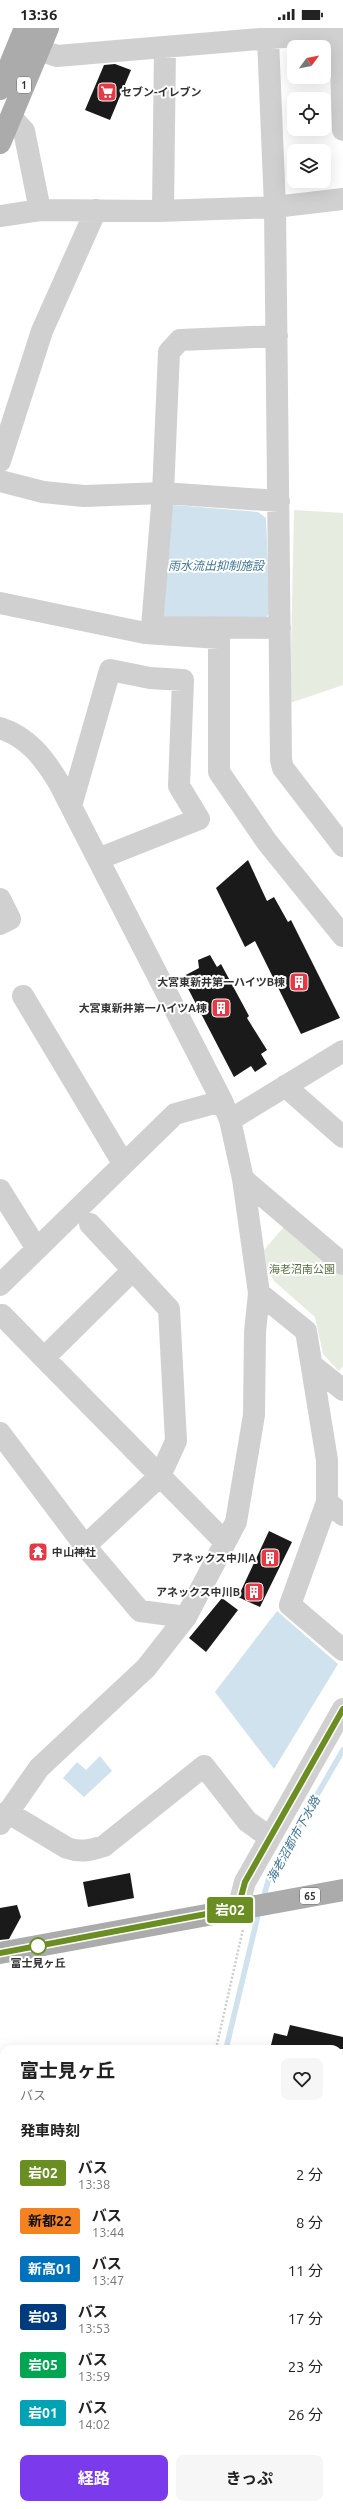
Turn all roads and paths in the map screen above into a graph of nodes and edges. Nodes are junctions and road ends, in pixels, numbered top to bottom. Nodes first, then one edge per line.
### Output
1 (25, 28) edge
2 (48, 28) edge
3 (342, 32) edge
4 (268, 38) junction
5 (166, 47) junction
6 (39, 50) junction
7 (2, 77) edge
8 (11, 117) junction
9 (343, 130) edge
10 (0, 143) edge
11 (343, 199) edge
12 (275, 207) junction
13 (40, 210) junction
14 (96, 210) junction
15 (163, 210) junction
16 (0, 216) edge
17 (277, 336) junction
18 (0, 461) edge
19 (0, 481) edge
20 (163, 493) junction
21 (279, 501) junction
22 (0, 604) edge
23 (280, 628) junction
24 (0, 728) edge
25 (71, 806) junction
26 (343, 846) edge
27 (98, 859) junction
28 (0, 899) edge
29 (0, 924) edge
30 (343, 936) edge
31 (23, 996) dead end
32 (343, 1051) edge
33 (285, 1086) junction
34 (226, 1110) junction
35 (343, 1137) edge
36 (123, 1163) junction
37 (243, 1179) junction
38 (0, 1190) edge
39 (85, 1215) junction
40 (37, 1249) junction
41 (343, 1264) edge
42 (133, 1270) junction
43 (0, 1285) edge
44 (259, 1293) junction
45 (2, 1315) dead end
46 (44, 1358) junction
47 (312, 1365) junction
48 (343, 1390) edge
49 (0, 1433) edge
50 (160, 1476) junction
51 (335, 1509) edge
52 (225, 1542) junction
53 (86, 1546) junction
54 (186, 1617) junction
55 (343, 1650) edge
56 (343, 1709) edge
57 (3, 1818) edge
58 (269, 1837) junction
59 (343, 1890) edge
60 (247, 1907) junction
61 (0, 1953) edge
62 (217, 2045) edge

1 - 7 main road, 1
2 - 6 main road, 1
3 - 4 street
3 - 9 street
4 - 5 street
4 - 12 street
5 - 6 street
5 - 15 street
6 - 8 main road, 1
8 - 10 main road, 1
8 - 13 street
11 - 12 street
12 - 15 street
12 - 17 street
13 - 14 street
13 - 16 street
14 - 15 street
14 - 18 street
17 - 20 street
17 - 21 street
19 - 20 street
20 - 21 street
20 - 23 street
21 - 23 street
22 - 30 street
23 - 26 street
24 - 25 street
25 - 27 street
25 - 27 street
27 - 34 street
28 - 29 street
31 - 36 street
32 - 33 street
33 - 34 street
33 - 35 street
34 - 36 street
34 - 37 street
36 - 39 street
37 - 41 street
37 - 44 street
38 - 40 street
39 - 40 street
39 - 42 street
40 - 43 street
42 - 46 street
42 - 50 street
44 - 47 street
44 - 52 street
45 - 46 street
46 - 50 street
47 - 48 street
47 - 51 street
49 - 53 street
50 - 52 street
50 - 53 street
51 - 55 street
52 - 54 street
53 - 54 street
54 - 57 street
56 - 58 street
57 - 58 street
58 - 60 street
59 - 60 main road, 65
60 - 61 main road, 65
60 - 62 path

